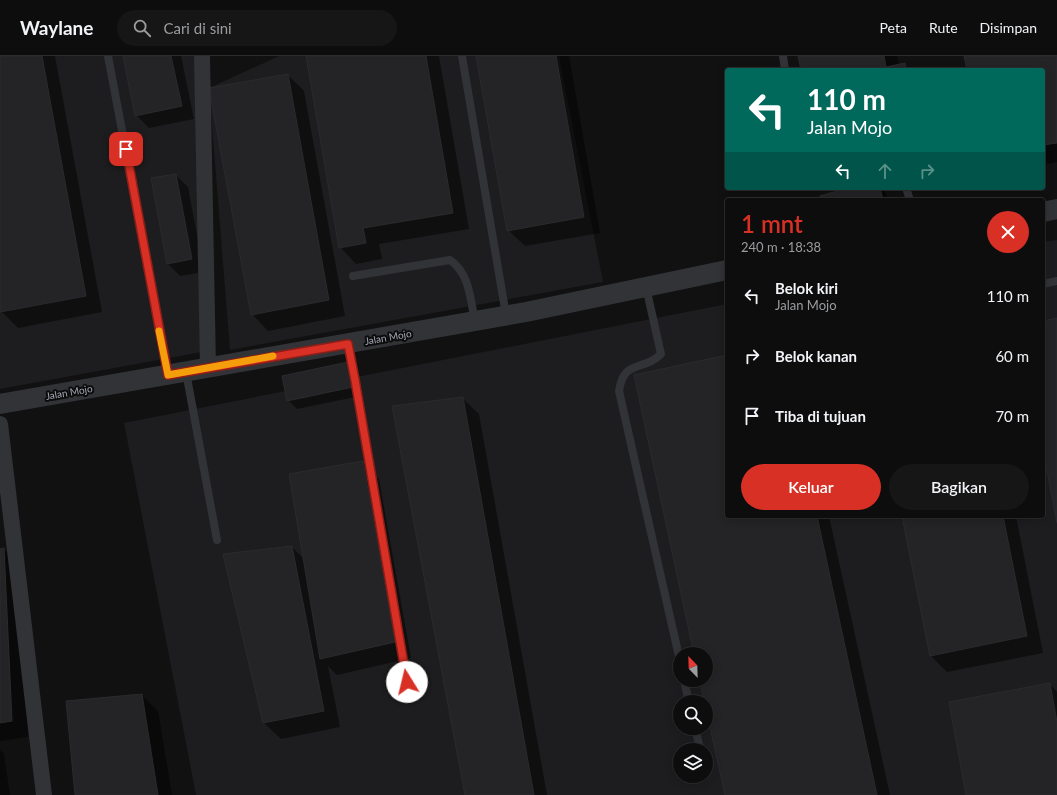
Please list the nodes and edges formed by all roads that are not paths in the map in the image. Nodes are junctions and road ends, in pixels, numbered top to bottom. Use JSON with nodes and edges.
{"nodes":[{"id":1,"x":108,"y":56,"type":"edge"},
{"id":2,"x":202,"y":56,"type":"edge"},
{"id":3,"x":462,"y":56,"type":"edge"},
{"id":4,"x":783,"y":56,"type":"edge"},
{"id":5,"x":785,"y":68,"type":"edge"},
{"id":6,"x":1057,"y":209,"type":"edge"},
{"id":7,"x":1045,"y":212,"type":"edge"},
{"id":8,"x":725,"y":270,"type":"edge"},
{"id":9,"x":353,"y":276,"type":"dead end"},
{"id":10,"x":1057,"y":281,"type":"edge"},
{"id":11,"x":1045,"y":284,"type":"edge"},
{"id":12,"x":646,"y":287,"type":"junction"},
{"id":13,"x":506,"y":316,"type":"junction"},
{"id":14,"x":475,"y":321,"type":"junction"},
{"id":15,"x":348,"y":344,"type":"junction"},
{"id":16,"x":208,"y":367,"type":"junction"},
{"id":17,"x":177,"y":373,"type":"junction"},
{"id":18,"x":0,"y":404,"type":"edge"},
{"id":19,"x":0,"y":424,"type":"edge"},
{"id":20,"x":217,"y":540,"type":"dead end"},
{"id":21,"x":677,"y":647,"type":"edge"},
{"id":22,"x":409,"y":697,"type":"dead end"},
{"id":23,"x":44,"y":795,"type":"edge"}],
"edges":[{"from":1,"to":17,"type":"lane"},
{"from":2,"to":16,"type":"street"},
{"from":3,"to":13,"type":"lane"},
{"from":4,"to":5,"type":"lane"},
{"from":6,"to":7,"type":"street"},
{"from":8,"to":12,"type":"street","name":"Jalan Mojo"},
{"from":9,"to":14,"type":"lane"},
{"from":10,"to":11,"type":"lane"},
{"from":12,"to":13,"type":"street","name":"Jalan Mojo"},
{"from":12,"to":21,"type":"lane"},
{"from":13,"to":14,"type":"street","name":"Jalan Mojo"},
{"from":14,"to":15,"type":"street","name":"Jalan Mojo"},
{"from":15,"to":16,"type":"street","name":"Jalan Mojo"},
{"from":15,"to":22,"type":"lane"},
{"from":16,"to":17,"type":"street","name":"Jalan Mojo"},
{"from":17,"to":18,"type":"street","name":"Jalan Mojo"},
{"from":17,"to":20,"type":"lane"},
{"from":19,"to":23,"type":"street"}]}
